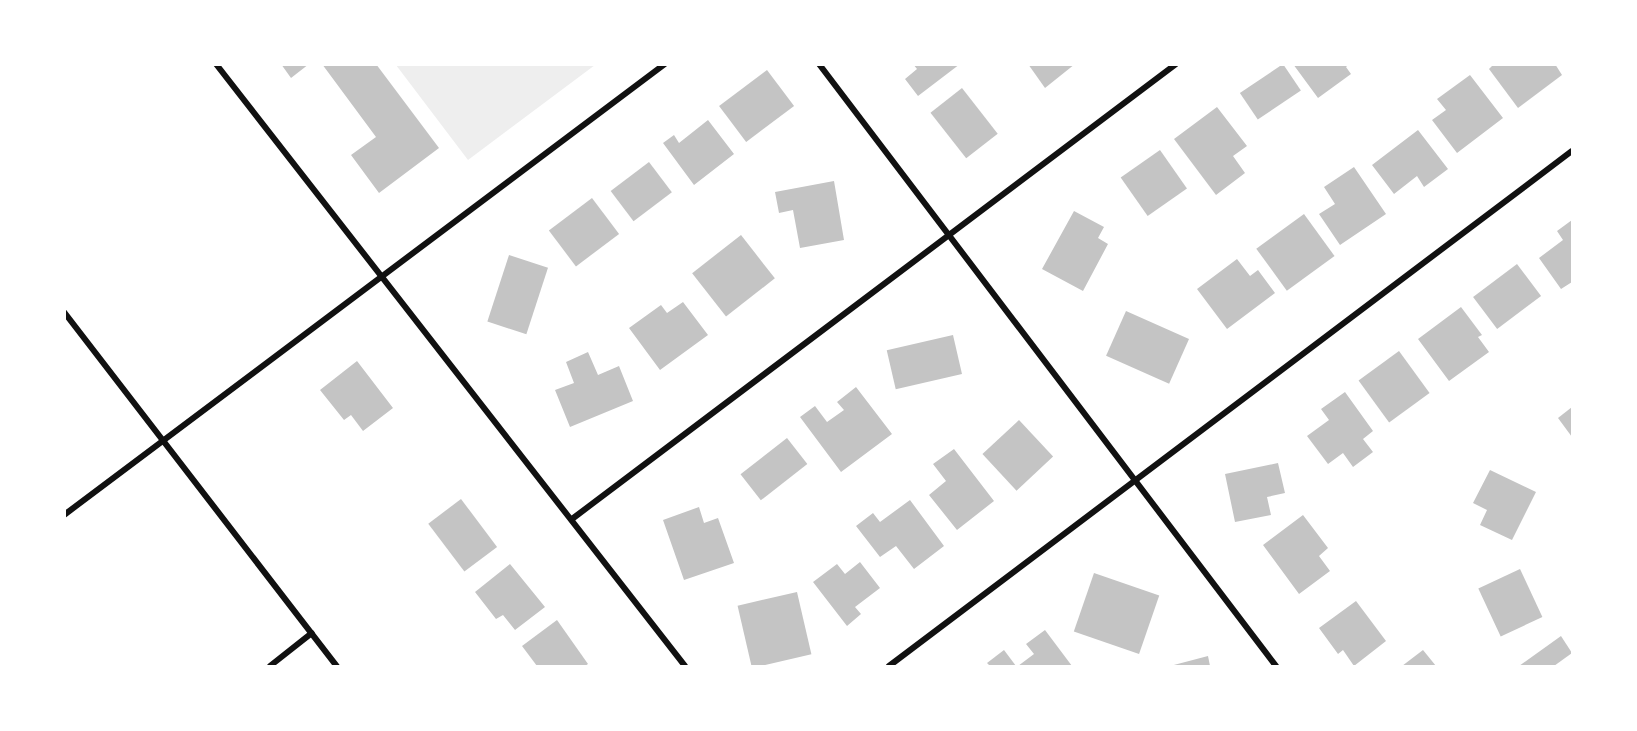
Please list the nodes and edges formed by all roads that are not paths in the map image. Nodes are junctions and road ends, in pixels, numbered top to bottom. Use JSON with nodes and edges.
{"nodes":[{"id":1,"x":216,"y":64,"type":"edge"},
{"id":2,"x":665,"y":64,"type":"edge"},
{"id":3,"x":819,"y":64,"type":"edge"},
{"id":4,"x":1176,"y":64,"type":"edge"},
{"id":5,"x":1572,"y":151,"type":"edge"},
{"id":6,"x":948,"y":237,"type":"junction"},
{"id":7,"x":384,"y":278,"type":"junction"},
{"id":8,"x":64,"y":312,"type":"edge"},
{"id":9,"x":164,"y":441,"type":"junction"},
{"id":10,"x":1135,"y":481,"type":"junction"},
{"id":11,"x":64,"y":515,"type":"edge"},
{"id":12,"x":572,"y":519,"type":"junction"},
{"id":13,"x":312,"y":633,"type":"junction"},
{"id":14,"x":270,"y":666,"type":"edge"},
{"id":15,"x":337,"y":666,"type":"edge"},
{"id":16,"x":685,"y":666,"type":"edge"},
{"id":17,"x":889,"y":666,"type":"edge"},
{"id":18,"x":1276,"y":666,"type":"edge"}],
"edges":[{"from":1,"to":7,"type":"street"},
{"from":2,"to":7,"type":"street"},
{"from":3,"to":6,"type":"street"},
{"from":4,"to":6,"type":"street"},
{"from":5,"to":10,"type":"street"},
{"from":6,"to":10,"type":"street"},
{"from":6,"to":12,"type":"street"},
{"from":7,"to":9,"type":"street"},
{"from":7,"to":12,"type":"street"},
{"from":8,"to":9,"type":"street"},
{"from":9,"to":11,"type":"street"},
{"from":9,"to":13,"type":"street"},
{"from":10,"to":17,"type":"street"},
{"from":10,"to":18,"type":"street"},
{"from":12,"to":16,"type":"street"},
{"from":13,"to":14,"type":"street"},
{"from":13,"to":15,"type":"street"}]}
